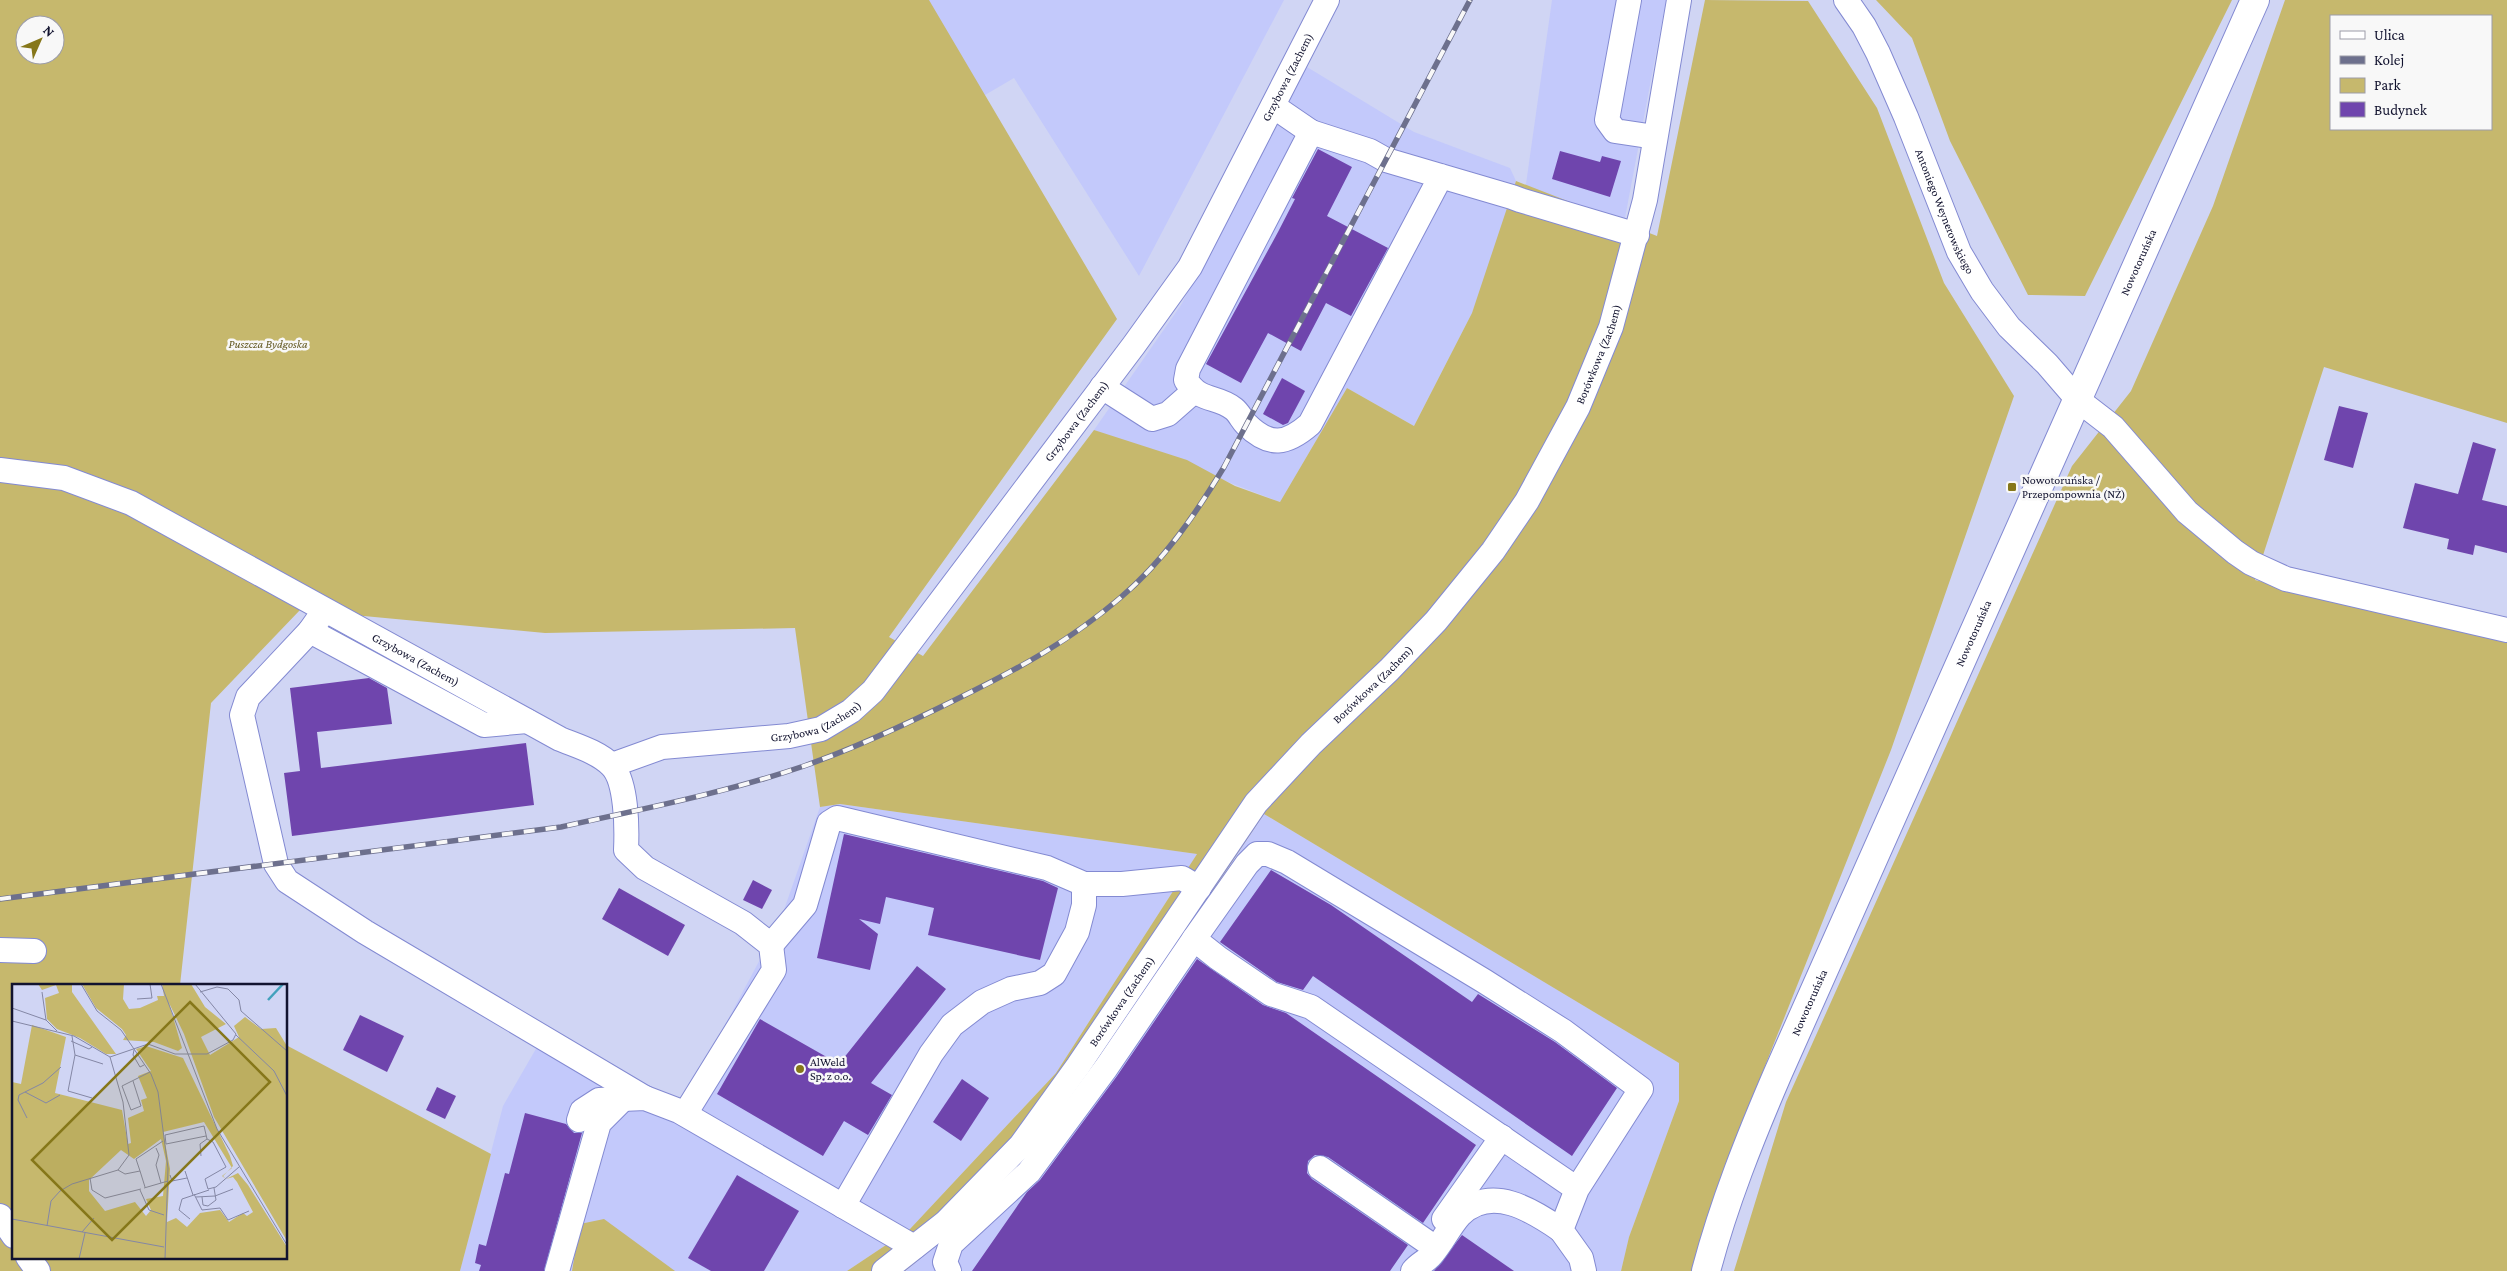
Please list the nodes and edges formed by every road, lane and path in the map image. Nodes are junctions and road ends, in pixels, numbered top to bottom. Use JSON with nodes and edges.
{"nodes":[{"id":1,"x":1327,"y":0,"type":"edge"},
{"id":2,"x":1629,"y":0,"type":"edge"},
{"id":3,"x":1679,"y":0,"type":"edge"},
{"id":4,"x":1846,"y":0,"type":"edge"},
{"id":5,"x":2255,"y":0,"type":"edge"},
{"id":6,"x":1273,"y":106,"type":"junction"},
{"id":7,"x":1311,"y":132,"type":"junction"},
{"id":8,"x":1655,"y":137,"type":"junction"},
{"id":9,"x":1441,"y":176,"type":"junction"},
{"id":10,"x":1637,"y":235,"type":"junction"},
{"id":11,"x":1102,"y":387,"type":"junction"},
{"id":12,"x":1193,"y":392,"type":"junction"},
{"id":13,"x":2078,"y":400,"type":"junction"},
{"id":14,"x":0,"y":470,"type":"edge"},
{"id":15,"x":324,"y":611,"type":"junction"},
{"id":16,"x":310,"y":630,"type":"junction"},
{"id":17,"x":2507,"y":630,"type":"edge"},
{"id":18,"x":527,"y":721,"type":"junction"},
{"id":19,"x":612,"y":765,"type":"junction"},
{"id":20,"x":1084,"y":884,"type":"junction"},
{"id":21,"x":1199,"y":888,"type":"junction"},
{"id":22,"x":1194,"y":939,"type":"junction"},
{"id":23,"x":772,"y":945,"type":"junction"},
{"id":24,"x":0,"y":950,"type":"edge"},
{"id":25,"x":34,"y":951,"type":"dead end"},
{"id":26,"x":634,"y":1099,"type":"junction"},
{"id":27,"x":684,"y":1114,"type":"junction"},
{"id":28,"x":579,"y":1120,"type":"dead end"},
{"id":29,"x":1502,"y":1137,"type":"junction"},
{"id":30,"x":1320,"y":1168,"type":"dead end"},
{"id":31,"x":1577,"y":1188,"type":"junction"},
{"id":32,"x":843,"y":1206,"type":"junction"},
{"id":33,"x":0,"y":1216,"type":"edge"},
{"id":34,"x":1561,"y":1230,"type":"junction"},
{"id":35,"x":12,"y":1233,"type":"edge"},
{"id":36,"x":1427,"y":1242,"type":"junction"},
{"id":37,"x":914,"y":1247,"type":"junction"},
{"id":38,"x":29,"y":1258,"type":"edge"},
{"id":39,"x":1415,"y":1268,"type":"edge"},
{"id":40,"x":38,"y":1271,"type":"edge"},
{"id":41,"x":557,"y":1271,"type":"edge"},
{"id":42,"x":884,"y":1271,"type":"edge"},
{"id":43,"x":949,"y":1271,"type":"edge"},
{"id":44,"x":1584,"y":1271,"type":"edge"},
{"id":45,"x":1706,"y":1271,"type":"edge"}],
"edges":[{"from":1,"to":6,"type":"street","name":"Grzybowa (Zachem)"},
{"from":2,"to":8,"type":"street"},
{"from":3,"to":8,"type":"street","name":"Borówkowa (Zachem)"},
{"from":4,"to":13,"type":"street","name":"Antoniego Weynerowskiego"},
{"from":5,"to":13,"type":"main road","name":"Nowotoruńska"},
{"from":6,"to":7,"type":"street"},
{"from":6,"to":11,"type":"street","name":"Grzybowa (Zachem)"},
{"from":7,"to":9,"type":"street"},
{"from":7,"to":12,"type":"street"},
{"from":8,"to":10,"type":"street","name":"Borówkowa (Zachem)"},
{"from":9,"to":10,"type":"street"},
{"from":9,"to":12,"type":"street"},
{"from":10,"to":21,"type":"street","name":"Borówkowa (Zachem)"},
{"from":11,"to":12,"type":"street"},
{"from":11,"to":19,"type":"street","name":"Grzybowa (Zachem)"},
{"from":13,"to":17,"type":"street","name":"Antoniego Weynerowskiego"},
{"from":13,"to":45,"type":"main road","name":"Nowotoruńska"},
{"from":14,"to":15,"type":"street","name":"Grzybowa (Zachem)"},
{"from":15,"to":16,"type":"street"},
{"from":15,"to":18,"type":"street","name":"Grzybowa (Zachem)"},
{"from":16,"to":18,"type":"street"},
{"from":16,"to":26,"type":"street"},
{"from":18,"to":19,"type":"street","name":"Grzybowa (Zachem)"},
{"from":19,"to":23,"type":"street"},
{"from":20,"to":21,"type":"street"},
{"from":20,"to":23,"type":"street"},
{"from":20,"to":32,"type":"street"},
{"from":21,"to":37,"type":"street","name":"Borówkowa (Zachem)"},
{"from":22,"to":29,"type":"street"},
{"from":22,"to":31,"type":"street"},
{"from":22,"to":43,"type":"street"},
{"from":23,"to":27,"type":"street"},
{"from":24,"to":25,"type":"street"},
{"from":26,"to":27,"type":"street"},
{"from":26,"to":28,"type":"street"},
{"from":26,"to":41,"type":"street"},
{"from":27,"to":32,"type":"street"},
{"from":29,"to":31,"type":"street"},
{"from":29,"to":36,"type":"street"},
{"from":30,"to":36,"type":"street"},
{"from":31,"to":34,"type":"street"},
{"from":32,"to":37,"type":"street"},
{"from":33,"to":35,"type":"street"},
{"from":34,"to":39,"type":"street"},
{"from":34,"to":44,"type":"street"},
{"from":36,"to":39,"type":"street"},
{"from":37,"to":42,"type":"street","name":"Borówkowa (Zachem)"},
{"from":38,"to":40,"type":"street"}]}
